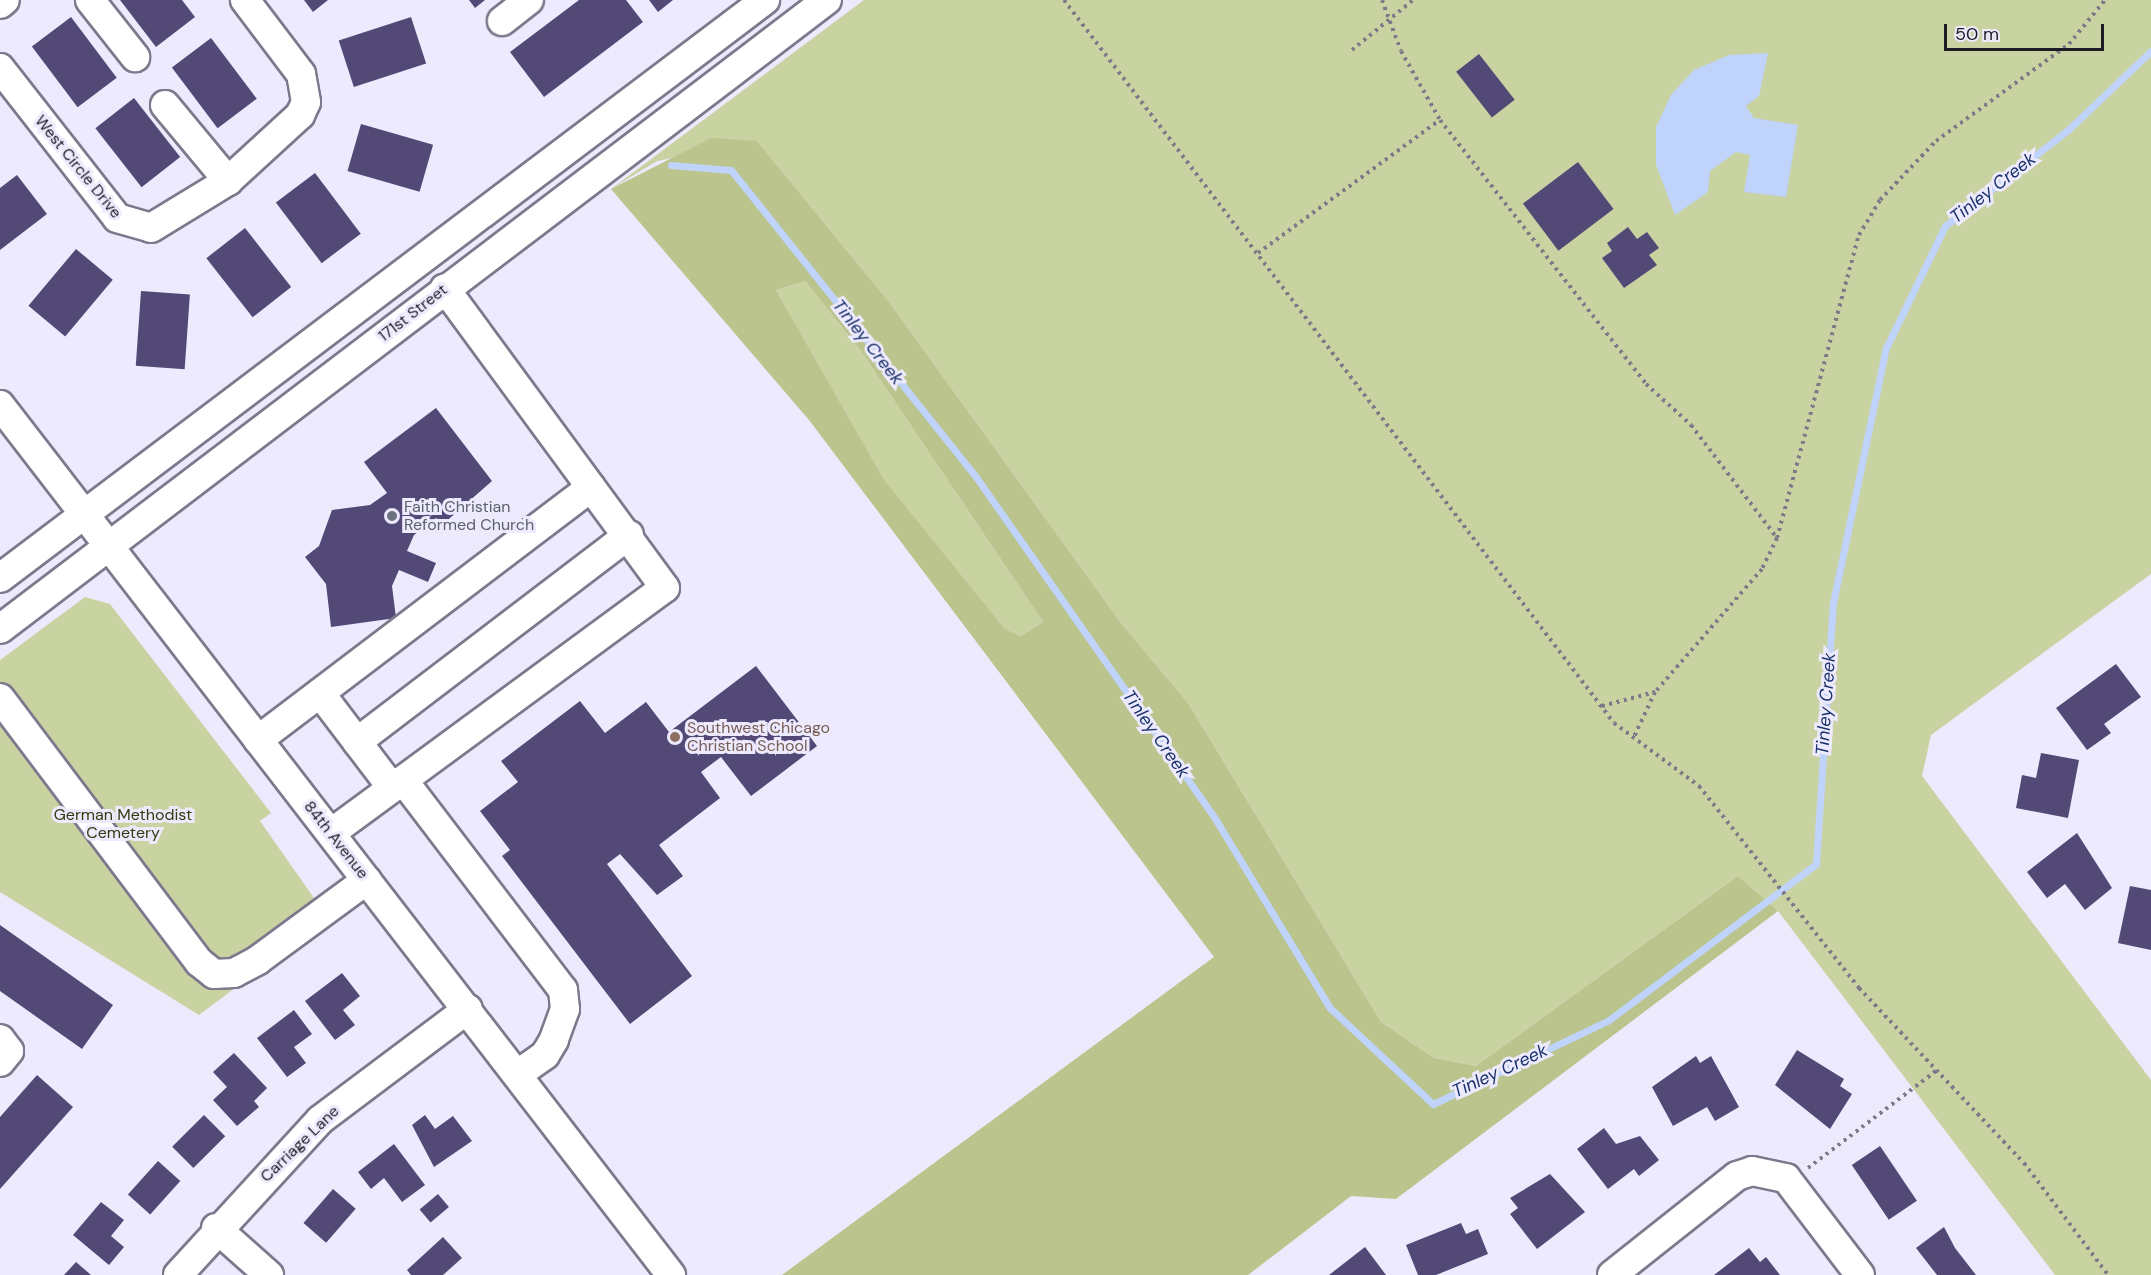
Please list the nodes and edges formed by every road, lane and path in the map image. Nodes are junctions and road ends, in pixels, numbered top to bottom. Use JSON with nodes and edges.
{"nodes":[{"id":1,"x":5,"y":0,"type":"edge"},
{"id":2,"x":90,"y":0,"type":"edge"},
{"id":3,"x":245,"y":0,"type":"edge"},
{"id":4,"x":529,"y":0,"type":"edge"},
{"id":5,"x":765,"y":0,"type":"edge"},
{"id":6,"x":827,"y":0,"type":"edge"},
{"id":7,"x":1064,"y":0,"type":"edge"},
{"id":8,"x":1382,"y":0,"type":"edge"},
{"id":9,"x":1413,"y":0,"type":"edge"},
{"id":10,"x":2105,"y":0,"type":"edge"},
{"id":11,"x":0,"y":4,"type":"edge"},
{"id":12,"x":1389,"y":18,"type":"junction"},
{"id":13,"x":502,"y":21,"type":"dead end"},
{"id":14,"x":1352,"y":50,"type":"dead end"},
{"id":15,"x":135,"y":57,"type":"dead end"},
{"id":16,"x":0,"y":68,"type":"edge"},
{"id":17,"x":165,"y":105,"type":"dead end"},
{"id":18,"x":1440,"y":120,"type":"junction"},
{"id":19,"x":230,"y":178,"type":"junction"},
{"id":20,"x":1258,"y":253,"type":"junction"},
{"id":21,"x":445,"y":288,"type":"junction"},
{"id":22,"x":0,"y":405,"type":"edge"},
{"id":23,"x":591,"y":487,"type":"junction"},
{"id":24,"x":83,"y":516,"type":"junction"},
{"id":25,"x":629,"y":536,"type":"junction"},
{"id":26,"x":1777,"y":538,"type":"junction"},
{"id":27,"x":108,"y":548,"type":"junction"},
{"id":28,"x":0,"y":578,"type":"edge"},
{"id":29,"x":0,"y":629,"type":"edge"},
{"id":30,"x":1655,"y":692,"type":"junction"},
{"id":31,"x":320,"y":693,"type":"junction"},
{"id":32,"x":0,"y":698,"type":"edge"},
{"id":33,"x":1602,"y":706,"type":"junction"},
{"id":34,"x":1633,"y":739,"type":"junction"},
{"id":35,"x":258,"y":740,"type":"junction"},
{"id":36,"x":357,"y":742,"type":"junction"},
{"id":37,"x":398,"y":784,"type":"junction"},
{"id":38,"x":331,"y":833,"type":"junction"},
{"id":39,"x":367,"y":880,"type":"junction"},
{"id":40,"x":468,"y":1009,"type":"junction"},
{"id":41,"x":0,"y":1039,"type":"edge"},
{"id":42,"x":0,"y":1062,"type":"edge"},
{"id":43,"x":1937,"y":1070,"type":"junction"},
{"id":44,"x":518,"y":1074,"type":"junction"},
{"id":45,"x":1780,"y":1178,"type":"junction"},
{"id":46,"x":216,"y":1228,"type":"junction"},
{"id":47,"x":178,"y":1275,"type":"edge"},
{"id":48,"x":268,"y":1275,"type":"edge"},
{"id":49,"x":671,"y":1275,"type":"edge"},
{"id":50,"x":1612,"y":1275,"type":"edge"},
{"id":51,"x":1860,"y":1275,"type":"edge"},
{"id":52,"x":2108,"y":1275,"type":"edge"}],
"edges":[{"from":1,"to":11,"type":"street"},
{"from":2,"to":15,"type":"street"},
{"from":3,"to":19,"type":"street","name":"West Circle Drive"},
{"from":4,"to":13,"type":"street"},
{"from":5,"to":24,"type":"street"},
{"from":6,"to":21,"type":"street","name":"171st Street"},
{"from":7,"to":20,"type":"path"},
{"from":8,"to":12,"type":"path"},
{"from":9,"to":12,"type":"path"},
{"from":10,"to":26,"type":"path"},
{"from":12,"to":14,"type":"path"},
{"from":12,"to":18,"type":"path"},
{"from":16,"to":19,"type":"street","name":"West Circle Drive"},
{"from":17,"to":19,"type":"street"},
{"from":18,"to":20,"type":"path"},
{"from":18,"to":26,"type":"path"},
{"from":20,"to":33,"type":"path"},
{"from":21,"to":23,"type":"street"},
{"from":21,"to":27,"type":"street","name":"171st Street"},
{"from":22,"to":24,"type":"street","name":"84th Avenue"},
{"from":23,"to":25,"type":"street"},
{"from":23,"to":31,"type":"street"},
{"from":24,"to":27,"type":"street","name":"84th Avenue"},
{"from":24,"to":28,"type":"street"},
{"from":25,"to":36,"type":"street"},
{"from":25,"to":37,"type":"street"},
{"from":26,"to":30,"type":"path"},
{"from":27,"to":29,"type":"street","name":"171st Street"},
{"from":27,"to":35,"type":"street","name":"84th Avenue"},
{"from":30,"to":33,"type":"path"},
{"from":30,"to":34,"type":"path"},
{"from":31,"to":35,"type":"street"},
{"from":31,"to":36,"type":"street"},
{"from":32,"to":39,"type":"street"},
{"from":33,"to":34,"type":"path"},
{"from":34,"to":43,"type":"path"},
{"from":35,"to":38,"type":"street","name":"84th Avenue"},
{"from":36,"to":37,"type":"street"},
{"from":37,"to":38,"type":"street"},
{"from":37,"to":44,"type":"street"},
{"from":38,"to":39,"type":"street","name":"84th Avenue"},
{"from":39,"to":40,"type":"street","name":"84th Avenue"},
{"from":40,"to":44,"type":"street","name":"84th Avenue"},
{"from":40,"to":46,"type":"street","name":"Carriage Lane"},
{"from":41,"to":42,"type":"street"},
{"from":43,"to":45,"type":"path"},
{"from":43,"to":52,"type":"path"},
{"from":44,"to":49,"type":"street","name":"84th Avenue"},
{"from":45,"to":50,"type":"street"},
{"from":45,"to":51,"type":"street"},
{"from":46,"to":47,"type":"street","name":"Carriage Lane"},
{"from":46,"to":48,"type":"street"}]}
